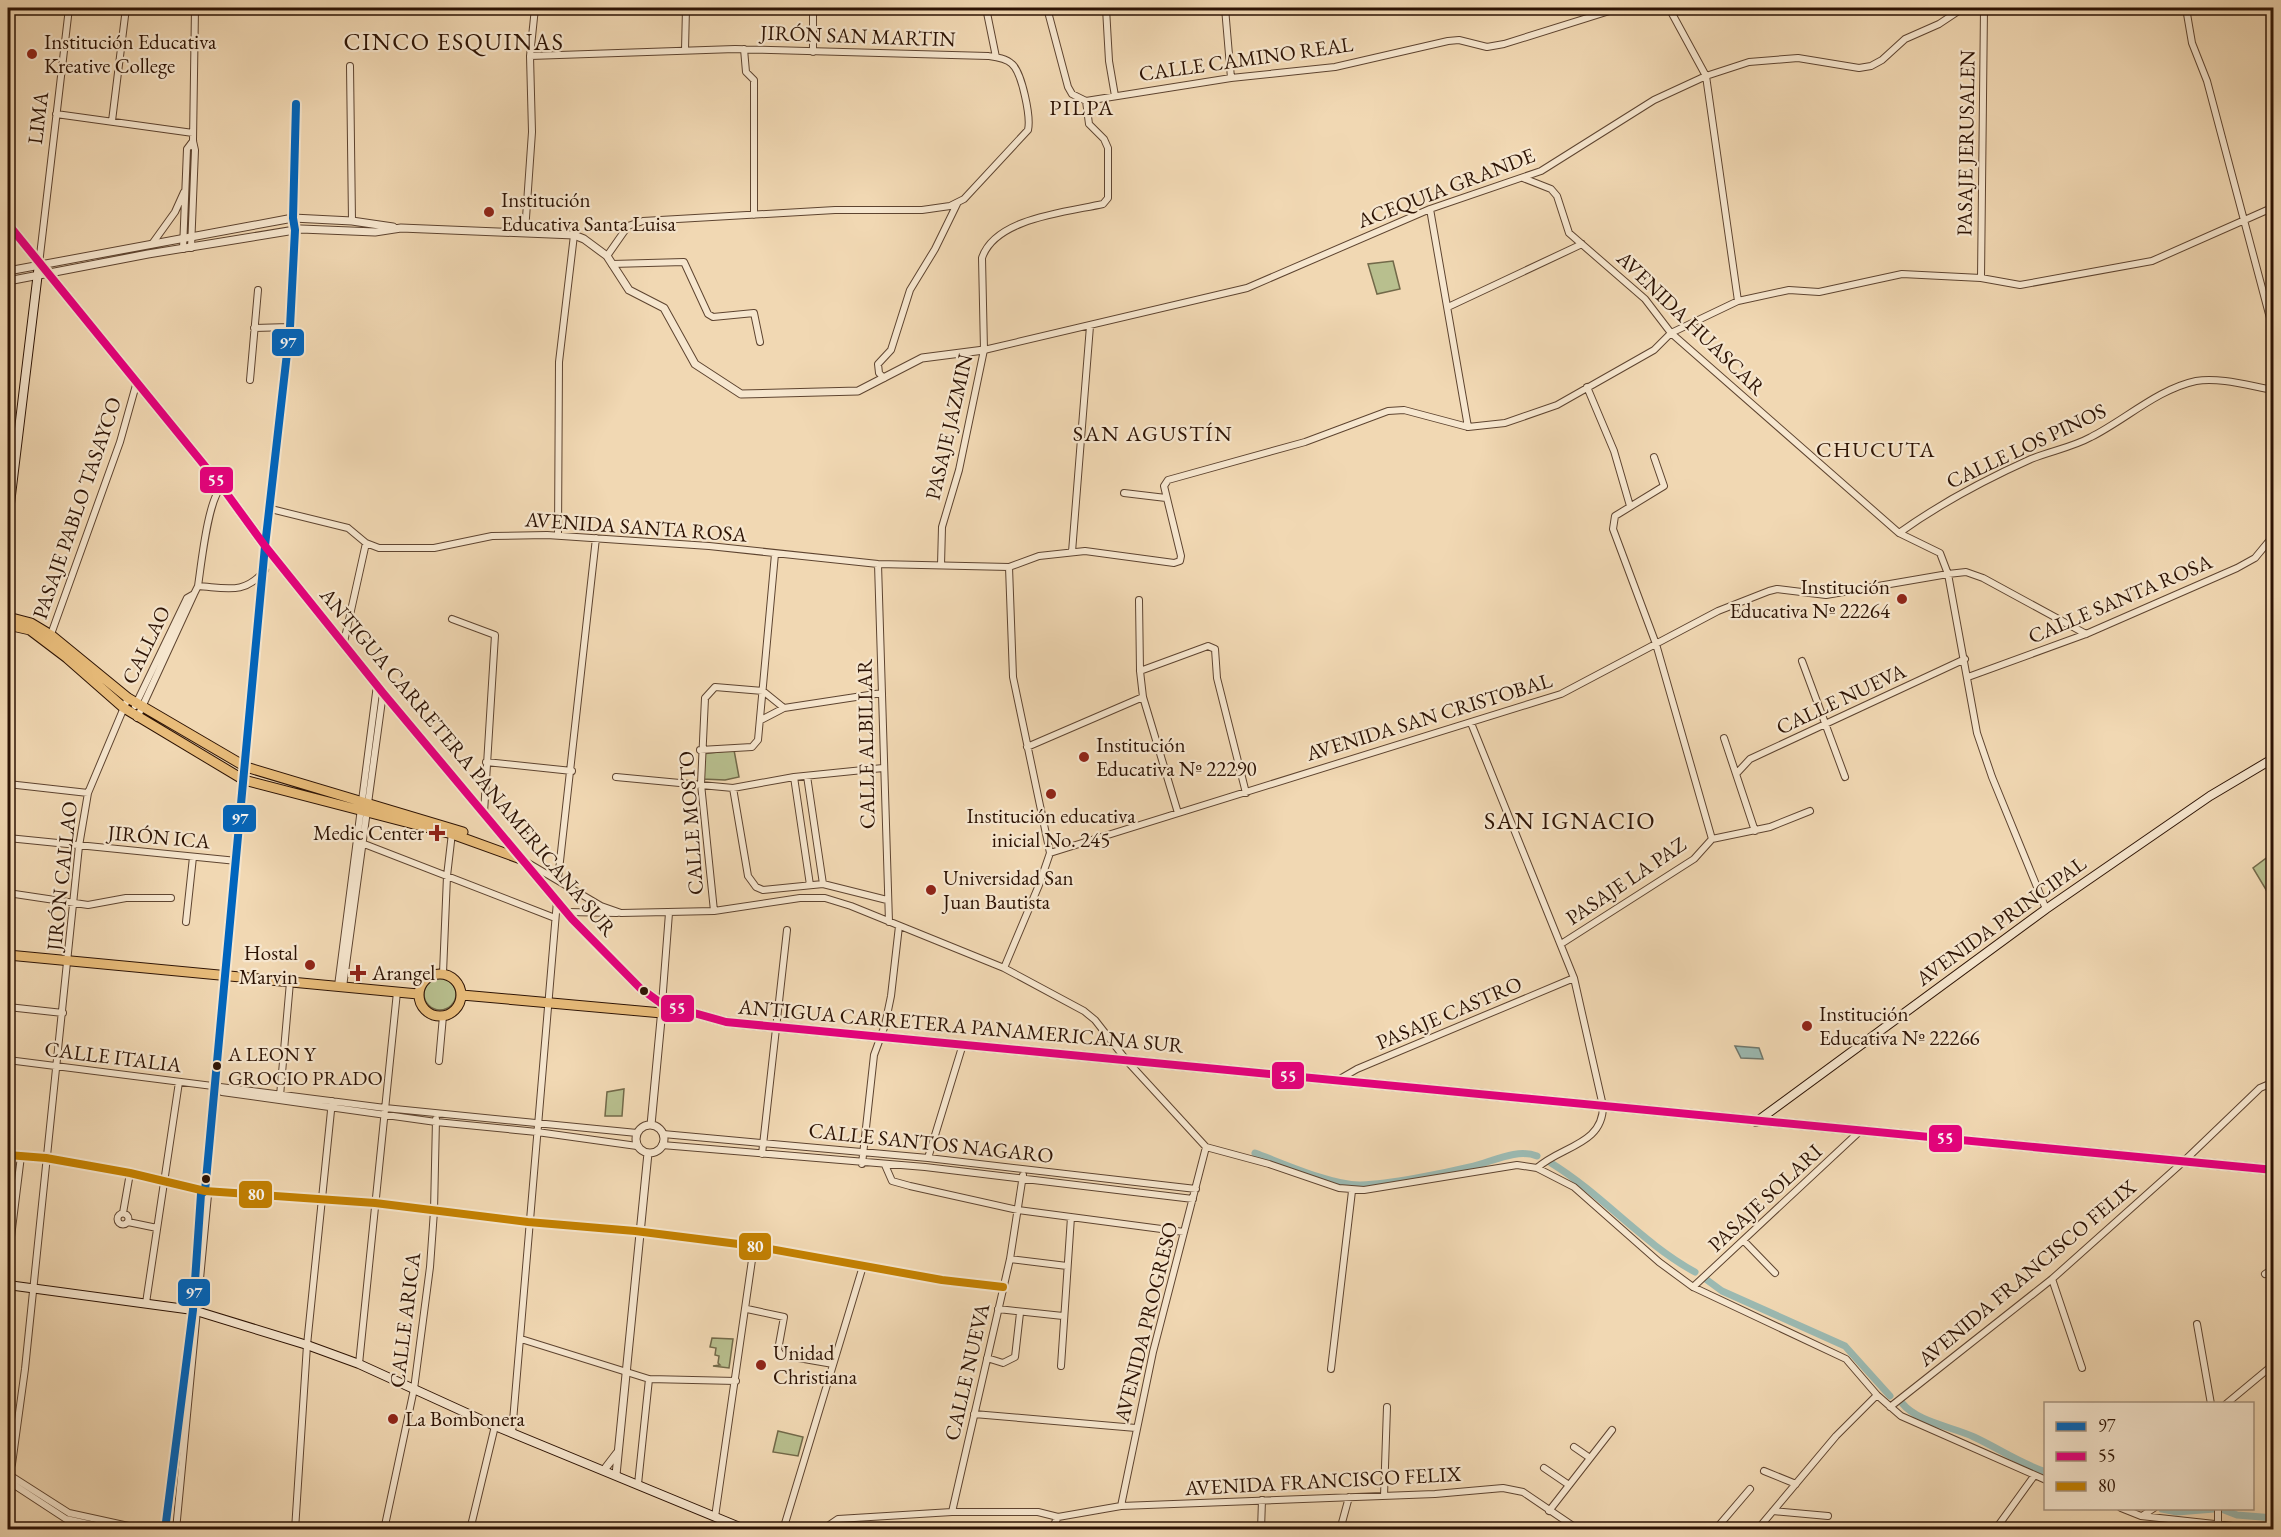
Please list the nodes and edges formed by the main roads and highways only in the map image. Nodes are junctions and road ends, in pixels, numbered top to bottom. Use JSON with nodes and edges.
{"nodes":[{"id":1,"x":8,"y":224,"type":"edge"},
{"id":2,"x":42,"y":274,"type":"junction"},
{"id":3,"x":8,"y":520,"type":"edge"},
{"id":4,"x":8,"y":617,"type":"edge"},
{"id":5,"x":8,"y":625,"type":"edge"},
{"id":6,"x":49,"y":639,"type":"junction"},
{"id":7,"x":2274,"y":758,"type":"edge"},
{"id":8,"x":363,"y":806,"type":"junction"},
{"id":9,"x":452,"y":830,"type":"junction"},
{"id":10,"x":516,"y":852,"type":"junction"},
{"id":11,"x":523,"y":860,"type":"junction"},
{"id":12,"x":8,"y":955,"type":"edge"},
{"id":13,"x":418,"y":994,"type":"junction"},
{"id":14,"x":462,"y":995,"type":"junction"},
{"id":15,"x":662,"y":1008,"type":"junction"},
{"id":16,"x":1756,"y":1122,"type":"junction"},
{"id":17,"x":2274,"y":1170,"type":"edge"},
{"id":18,"x":8,"y":1285,"type":"edge"},
{"id":19,"x":747,"y":1530,"type":"edge"}],
"edges":[{"from":1,"to":2,"type":"main road","name":"ANTIGUA CARRETERA PANAMERICANA SUR"},
{"from":2,"to":3,"type":"main road"},
{"from":2,"to":10,"type":"main road","name":"ANTIGUA CARRETERA PANAMERICANA SUR"},
{"from":4,"to":6,"type":"main road"},
{"from":5,"to":6,"type":"main road"},
{"from":6,"to":8,"type":"main road"},
{"from":6,"to":8,"type":"main road"},
{"from":7,"to":16,"type":"main road","name":"AVENIDA PRINCIPAL"},
{"from":8,"to":9,"type":"main road"},
{"from":9,"to":10,"type":"main road"},
{"from":9,"to":11,"type":"main road"},
{"from":10,"to":11,"type":"main road","name":"ANTIGUA CARRETERA PANAMERICANA SUR"},
{"from":11,"to":15,"type":"main road","name":"ANTIGUA CARRETERA PANAMERICANA SUR"},
{"from":12,"to":13,"type":"main road"},
{"from":13,"to":14,"type":"main road"},
{"from":13,"to":14,"type":"main road"},
{"from":14,"to":15,"type":"main road"},
{"from":15,"to":16,"type":"main road","name":"ANTIGUA CARRETERA PANAMERICANA SUR"},
{"from":16,"to":17,"type":"main road","name":"ANTIGUA CARRETERA PANAMERICANA SUR"},
{"from":18,"to":19,"type":"main road"}]}
